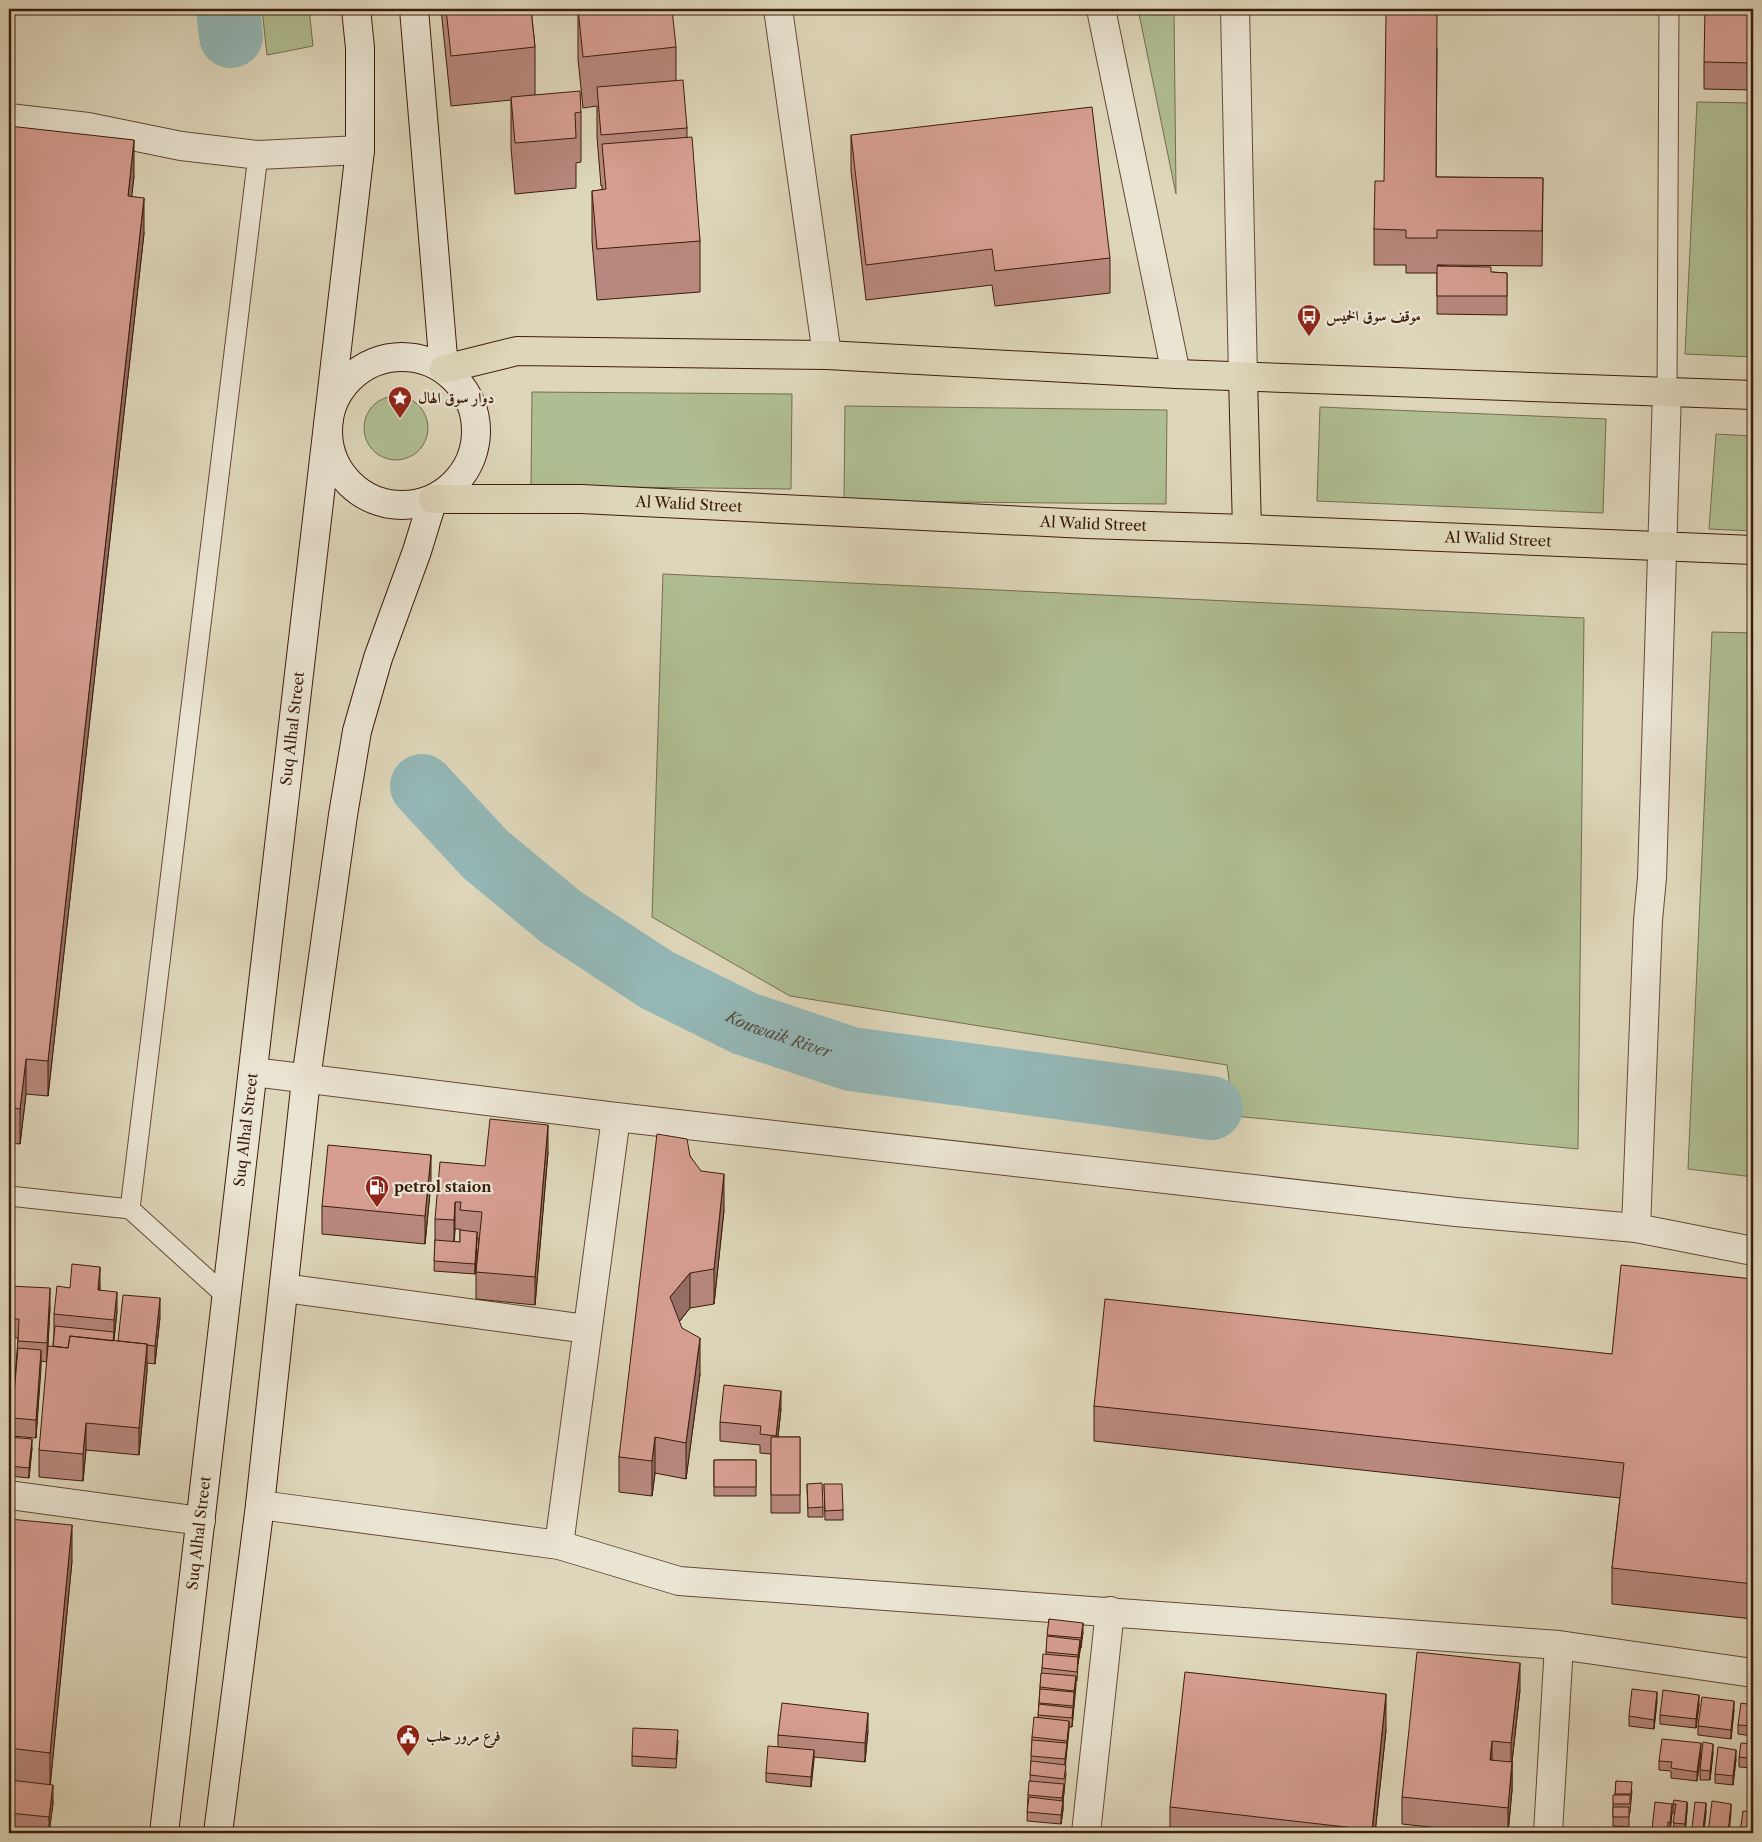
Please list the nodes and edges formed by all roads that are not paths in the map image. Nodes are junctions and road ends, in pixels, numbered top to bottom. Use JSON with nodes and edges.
{"nodes":[{"id":1,"x":356,"y":9,"type":"edge"},
{"id":2,"x":414,"y":9,"type":"edge"},
{"id":3,"x":778,"y":9,"type":"edge"},
{"id":4,"x":1101,"y":9,"type":"edge"},
{"id":5,"x":1235,"y":9,"type":"edge"},
{"id":6,"x":1669,"y":9,"type":"edge"},
{"id":7,"x":9,"y":118,"type":"edge"},
{"id":8,"x":360,"y":150,"type":"junction"},
{"id":9,"x":258,"y":155,"type":"junction"},
{"id":10,"x":827,"y":355,"type":"junction"},
{"id":11,"x":444,"y":369,"type":"junction"},
{"id":12,"x":1176,"y":374,"type":"junction"},
{"id":13,"x":1243,"y":377,"type":"junction"},
{"id":14,"x":1667,"y":392,"type":"junction"},
{"id":15,"x":1753,"y":395,"type":"edge"},
{"id":16,"x":328,"y":428,"type":"junction"},
{"id":17,"x":433,"y":499,"type":"junction"},
{"id":18,"x":1247,"y":529,"type":"junction"},
{"id":19,"x":1662,"y":546,"type":"junction"},
{"id":20,"x":1753,"y":550,"type":"edge"},
{"id":21,"x":253,"y":1072,"type":"junction"},
{"id":22,"x":306,"y":1079,"type":"junction"},
{"id":23,"x":616,"y":1117,"type":"junction"},
{"id":24,"x":9,"y":1196,"type":"edge"},
{"id":25,"x":130,"y":1209,"type":"junction"},
{"id":26,"x":1636,"y":1228,"type":"junction"},
{"id":27,"x":1753,"y":1251,"type":"edge"},
{"id":28,"x":284,"y":1288,"type":"junction"},
{"id":29,"x":226,"y":1296,"type":"junction"},
{"id":30,"x":587,"y":1329,"type":"junction"},
{"id":31,"x":9,"y":1496,"type":"edge"},
{"id":32,"x":260,"y":1505,"type":"junction"},
{"id":33,"x":201,"y":1521,"type":"junction"},
{"id":34,"x":559,"y":1545,"type":"junction"},
{"id":35,"x":1110,"y":1612,"type":"junction"},
{"id":36,"x":1559,"y":1645,"type":"junction"},
{"id":37,"x":1753,"y":1673,"type":"edge"},
{"id":38,"x":164,"y":1833,"type":"edge"},
{"id":39,"x":218,"y":1833,"type":"edge"},
{"id":40,"x":1086,"y":1833,"type":"edge"},
{"id":41,"x":1548,"y":1833,"type":"edge"}],
"edges":[{"from":1,"to":8,"type":"street"},
{"from":2,"to":11,"type":"street"},
{"from":3,"to":10,"type":"street"},
{"from":4,"to":12,"type":"street"},
{"from":5,"to":13,"type":"street"},
{"from":6,"to":14,"type":"lane"},
{"from":7,"to":9,"type":"street"},
{"from":8,"to":9,"type":"street"},
{"from":8,"to":16,"type":"street"},
{"from":9,"to":25,"type":"lane"},
{"from":10,"to":11,"type":"main road"},
{"from":10,"to":12,"type":"main road"},
{"from":11,"to":16,"type":"street"},
{"from":11,"to":17,"type":"street"},
{"from":12,"to":13,"type":"main road"},
{"from":13,"to":14,"type":"main road"},
{"from":13,"to":18,"type":"main road"},
{"from":14,"to":15,"type":"main road"},
{"from":14,"to":19,"type":"street"},
{"from":16,"to":17,"type":"street"},
{"from":16,"to":21,"type":"street","name":"Suq Alhal Street"},
{"from":17,"to":18,"type":"main road","name":"Al Walid Street"},
{"from":17,"to":22,"type":"street"},
{"from":18,"to":19,"type":"main road","name":"Al Walid Street"},
{"from":19,"to":20,"type":"main road","name":"Al Walid Street"},
{"from":19,"to":26,"type":"street"},
{"from":21,"to":22,"type":"street"},
{"from":21,"to":29,"type":"street","name":"Suq Alhal Street"},
{"from":22,"to":23,"type":"street"},
{"from":22,"to":28,"type":"street"},
{"from":23,"to":26,"type":"street"},
{"from":23,"to":30,"type":"street"},
{"from":24,"to":25,"type":"lane"},
{"from":25,"to":29,"type":"lane"},
{"from":26,"to":27,"type":"street"},
{"from":28,"to":30,"type":"street"},
{"from":28,"to":32,"type":"street"},
{"from":29,"to":33,"type":"street","name":"Suq Alhal Street"},
{"from":30,"to":34,"type":"street"},
{"from":31,"to":33,"type":"street"},
{"from":32,"to":34,"type":"street"},
{"from":32,"to":39,"type":"street"},
{"from":33,"to":38,"type":"street","name":"Suq Alhal Street"},
{"from":34,"to":35,"type":"street"},
{"from":35,"to":36,"type":"street"},
{"from":35,"to":40,"type":"street"},
{"from":36,"to":37,"type":"street"},
{"from":36,"to":41,"type":"street"}]}
